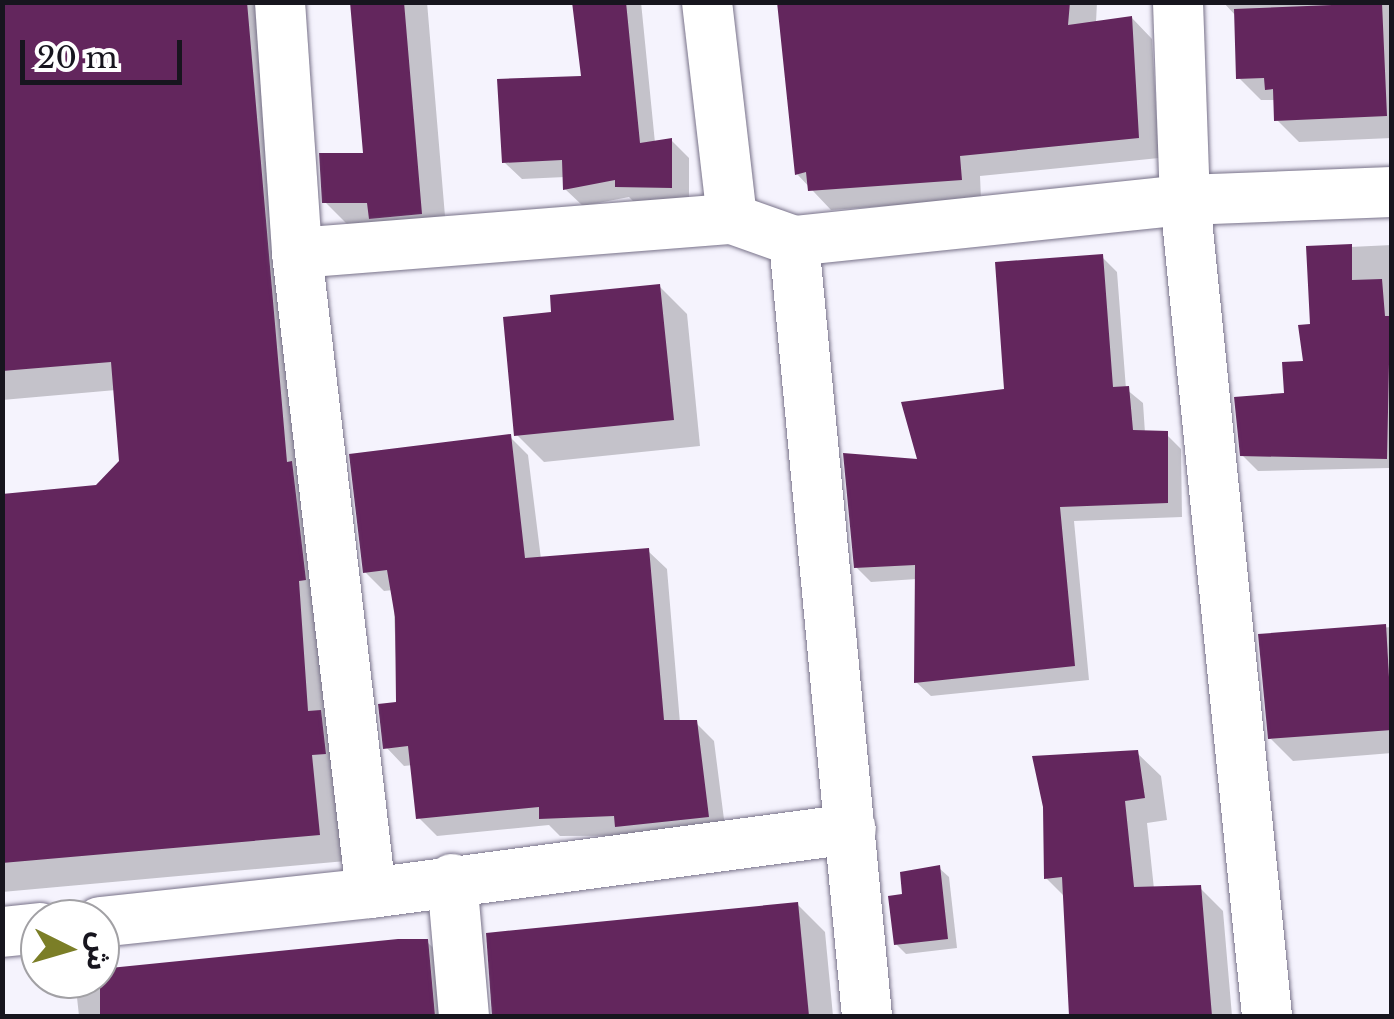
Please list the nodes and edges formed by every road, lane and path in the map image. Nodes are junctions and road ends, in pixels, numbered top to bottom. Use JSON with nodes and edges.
{"nodes":[{"id":1,"x":280,"y":2,"type":"edge"},
{"id":2,"x":707,"y":2,"type":"edge"},
{"id":3,"x":1178,"y":2,"type":"edge"},
{"id":4,"x":1392,"y":192,"type":"edge"},
{"id":5,"x":1185,"y":200,"type":"junction"},
{"id":6,"x":732,"y":219,"type":"junction"},
{"id":7,"x":794,"y":241,"type":"junction"},
{"id":8,"x":298,"y":253,"type":"junction"},
{"id":9,"x":850,"y":830,"type":"junction"},
{"id":10,"x":452,"y":880,"type":"junction"},
{"id":11,"x":371,"y":894,"type":"junction"},
{"id":12,"x":120,"y":920,"type":"edge"},
{"id":13,"x":464,"y":1016,"type":"edge"},
{"id":14,"x":867,"y":1016,"type":"edge"},
{"id":15,"x":1268,"y":1016,"type":"edge"}],
"edges":[{"from":1,"to":8,"type":"street"},
{"from":2,"to":6,"type":"street"},
{"from":3,"to":5,"type":"street"},
{"from":4,"to":5,"type":"street"},
{"from":5,"to":7,"type":"street"},
{"from":5,"to":15,"type":"street"},
{"from":6,"to":7,"type":"street"},
{"from":6,"to":8,"type":"street"},
{"from":7,"to":9,"type":"street"},
{"from":8,"to":11,"type":"street"},
{"from":9,"to":10,"type":"street"},
{"from":9,"to":14,"type":"street"},
{"from":10,"to":11,"type":"street"},
{"from":10,"to":13,"type":"street"},
{"from":11,"to":12,"type":"street"}]}
